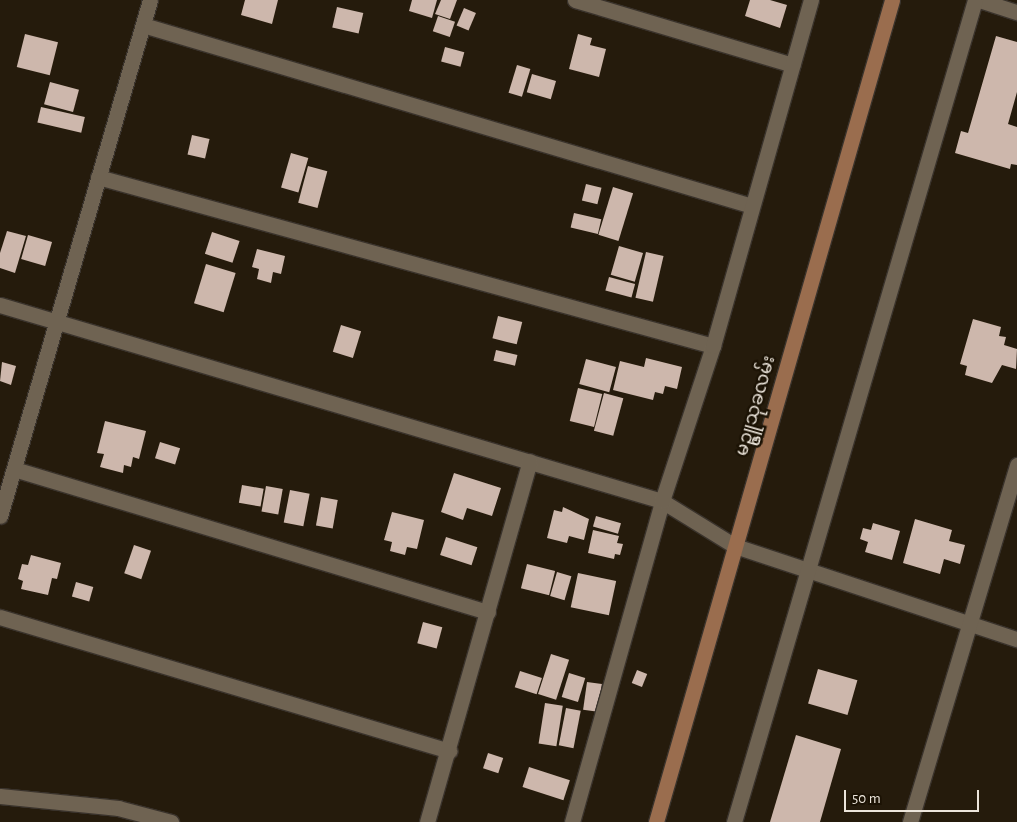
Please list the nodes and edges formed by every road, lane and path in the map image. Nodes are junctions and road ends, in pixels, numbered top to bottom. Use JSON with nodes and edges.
{"nodes":[{"id":1,"x":150,"y":0,"type":"edge"},
{"id":2,"x":575,"y":0,"type":"edge"},
{"id":3,"x":811,"y":0,"type":"edge"},
{"id":4,"x":892,"y":0,"type":"edge"},
{"id":5,"x":977,"y":0,"type":"edge"},
{"id":6,"x":1017,"y":12,"type":"edge"},
{"id":7,"x":143,"y":25,"type":"junction"},
{"id":8,"x":793,"y":65,"type":"junction"},
{"id":9,"x":98,"y":177,"type":"junction"},
{"id":10,"x":752,"y":206,"type":"junction"},
{"id":11,"x":0,"y":305,"type":"edge"},
{"id":12,"x":57,"y":322,"type":"junction"},
{"id":13,"x":713,"y":346,"type":"junction"},
{"id":14,"x":530,"y":461,"type":"junction"},
{"id":15,"x":1017,"y":465,"type":"edge"},
{"id":16,"x":14,"y":468,"type":"junction"},
{"id":17,"x":662,"y":501,"type":"junction"},
{"id":18,"x":0,"y":516,"type":"edge"},
{"id":19,"x":735,"y":546,"type":"junction"},
{"id":20,"x":807,"y":570,"type":"junction"},
{"id":21,"x":488,"y":612,"type":"junction"},
{"id":22,"x":0,"y":617,"type":"edge"},
{"id":23,"x":971,"y":625,"type":"junction"},
{"id":24,"x":1017,"y":639,"type":"edge"},
{"id":25,"x":449,"y":751,"type":"junction"},
{"id":26,"x":0,"y":796,"type":"edge"},
{"id":27,"x":171,"y":822,"type":"edge"},
{"id":28,"x":427,"y":822,"type":"edge"},
{"id":29,"x":572,"y":822,"type":"edge"},
{"id":30,"x":656,"y":822,"type":"edge"},
{"id":31,"x":734,"y":822,"type":"edge"},
{"id":32,"x":910,"y":822,"type":"edge"}],
"edges":[{"from":1,"to":7,"type":"street"},
{"from":2,"to":8,"type":"street"},
{"from":3,"to":8,"type":"street"},
{"from":4,"to":19,"type":"street","name":"မဥ္ဇူသုခလမ်း"},
{"from":5,"to":6,"type":"street"},
{"from":5,"to":20,"type":"street"},
{"from":7,"to":9,"type":"street"},
{"from":7,"to":10,"type":"street"},
{"from":8,"to":10,"type":"street"},
{"from":9,"to":12,"type":"street"},
{"from":9,"to":13,"type":"street"},
{"from":10,"to":13,"type":"street"},
{"from":11,"to":12,"type":"street"},
{"from":12,"to":14,"type":"street"},
{"from":12,"to":16,"type":"street"},
{"from":13,"to":17,"type":"street"},
{"from":14,"to":17,"type":"street"},
{"from":14,"to":21,"type":"street"},
{"from":15,"to":23,"type":"street"},
{"from":16,"to":18,"type":"street"},
{"from":16,"to":21,"type":"street"},
{"from":17,"to":19,"type":"street"},
{"from":17,"to":29,"type":"street"},
{"from":19,"to":20,"type":"street"},
{"from":19,"to":30,"type":"street","name":"မဥ္ဇူသုခလမ်း"},
{"from":20,"to":23,"type":"street"},
{"from":20,"to":31,"type":"street"},
{"from":21,"to":25,"type":"street"},
{"from":22,"to":25,"type":"street"},
{"from":23,"to":24,"type":"street"},
{"from":23,"to":32,"type":"street"},
{"from":25,"to":28,"type":"street"},
{"from":26,"to":27,"type":"street"}]}
